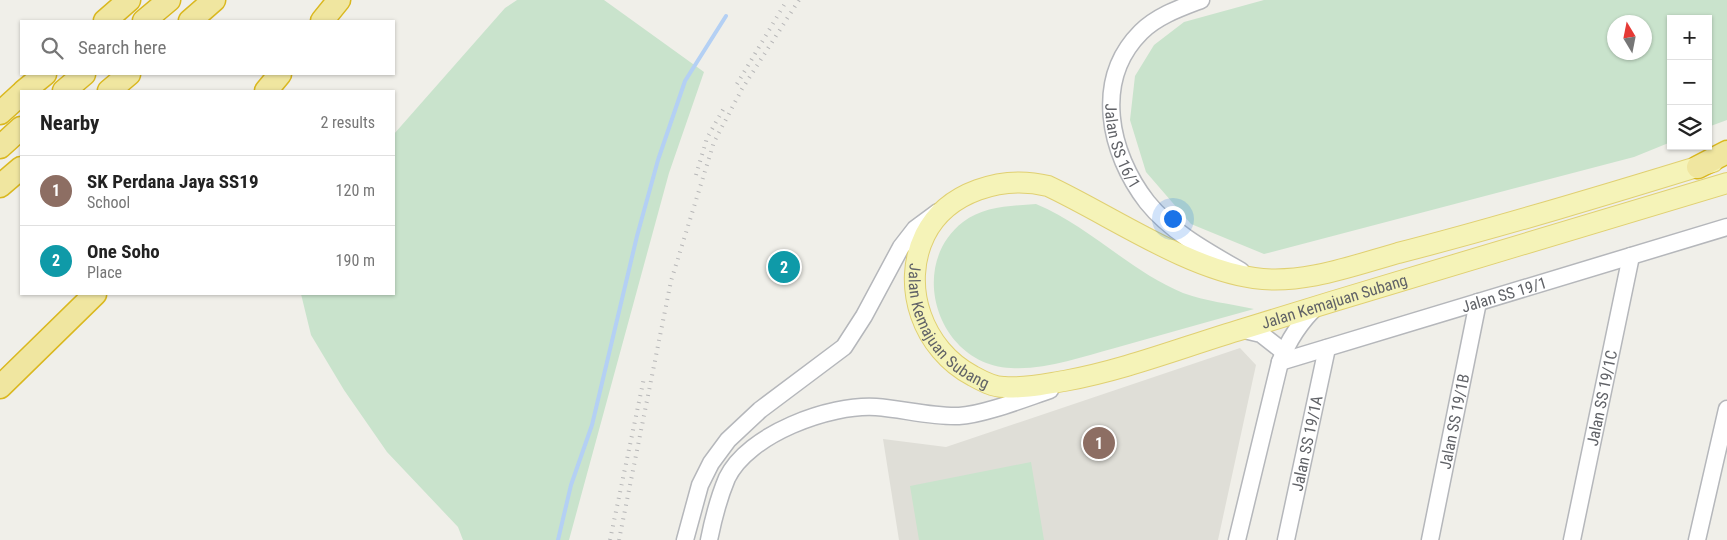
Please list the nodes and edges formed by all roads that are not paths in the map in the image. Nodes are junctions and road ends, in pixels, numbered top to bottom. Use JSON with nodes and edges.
{"nodes":[{"id":1,"x":129,"y":0,"type":"edge"},
{"id":2,"x":169,"y":0,"type":"edge"},
{"id":3,"x":214,"y":0,"type":"edge"},
{"id":4,"x":339,"y":0,"type":"edge"},
{"id":5,"x":1200,"y":0,"type":"edge"},
{"id":6,"x":106,"y":20,"type":"edge"},
{"id":7,"x":145,"y":20,"type":"edge"},
{"id":8,"x":191,"y":20,"type":"edge"},
{"id":9,"x":323,"y":20,"type":"edge"},
{"id":10,"x":44,"y":75,"type":"edge"},
{"id":11,"x":83,"y":75,"type":"edge"},
{"id":12,"x":129,"y":75,"type":"edge"},
{"id":13,"x":279,"y":75,"type":"edge"},
{"id":14,"x":25,"y":90,"type":"edge"},
{"id":15,"x":65,"y":90,"type":"edge"},
{"id":16,"x":110,"y":90,"type":"edge"},
{"id":17,"x":267,"y":90,"type":"edge"},
{"id":18,"x":20,"y":95,"type":"edge"},
{"id":19,"x":0,"y":112,"type":"edge"},
{"id":20,"x":20,"y":129,"type":"edge"},
{"id":21,"x":0,"y":147,"type":"edge"},
{"id":22,"x":1727,"y":152,"type":"edge"},
{"id":23,"x":1727,"y":158,"type":"edge"},
{"id":24,"x":1698,"y":167,"type":"junction"},
{"id":25,"x":20,"y":169,"type":"edge"},
{"id":26,"x":1727,"y":183,"type":"edge"},
{"id":27,"x":0,"y":186,"type":"edge"},
{"id":28,"x":951,"y":205,"type":"junction"},
{"id":29,"x":1727,"y":227,"type":"edge"},
{"id":30,"x":1632,"y":256,"type":"junction"},
{"id":31,"x":1253,"y":278,"type":"junction"},
{"id":32,"x":93,"y":296,"type":"edge"},
{"id":33,"x":1478,"y":302,"type":"junction"},
{"id":34,"x":1317,"y":306,"type":"junction"},
{"id":35,"x":1240,"y":329,"type":"junction"},
{"id":36,"x":1327,"y":348,"type":"junction"},
{"id":37,"x":1282,"y":357,"type":"junction"},
{"id":38,"x":0,"y":371,"type":"edge"},
{"id":39,"x":1105,"y":373,"type":"junction"},
{"id":40,"x":0,"y":387,"type":"edge"},
{"id":41,"x":1727,"y":410,"type":"edge"},
{"id":42,"x":685,"y":540,"type":"edge"},
{"id":43,"x":709,"y":540,"type":"edge"},
{"id":44,"x":1237,"y":540,"type":"edge"},
{"id":45,"x":1286,"y":540,"type":"edge"},
{"id":46,"x":1430,"y":540,"type":"edge"},
{"id":47,"x":1572,"y":540,"type":"edge"},
{"id":48,"x":1697,"y":540,"type":"edge"}],
"edges":[{"from":1,"to":6,"type":"highway"},
{"from":2,"to":7,"type":"highway"},
{"from":3,"to":8,"type":"highway"},
{"from":4,"to":9,"type":"highway"},
{"from":5,"to":31,"type":"street","name":"Jalan SS 16/1"},
{"from":10,"to":14,"type":"highway"},
{"from":11,"to":15,"type":"highway"},
{"from":12,"to":16,"type":"highway"},
{"from":13,"to":17,"type":"highway"},
{"from":18,"to":19,"type":"highway"},
{"from":20,"to":21,"type":"highway"},
{"from":22,"to":24,"type":"highway"},
{"from":23,"to":24,"type":"main road","name":"Jalan Kemajuan Subang"},
{"from":24,"to":31,"type":"main road","name":"Jalan Kemajuan Subang"},
{"from":25,"to":27,"type":"highway"},
{"from":26,"to":34,"type":"main road","name":"Jalan Kemajuan Subang"},
{"from":28,"to":31,"type":"main road","name":"Jalan Kemajuan Subang"},
{"from":28,"to":39,"type":"main road","name":"Jalan Kemajuan Subang"},
{"from":28,"to":42,"type":"street"},
{"from":29,"to":30,"type":"street","name":"Jalan SS 19/1"},
{"from":30,"to":33,"type":"street","name":"Jalan SS 19/1"},
{"from":30,"to":47,"type":"street","name":"Jalan SS 19/1C"},
{"from":32,"to":38,"type":"highway"},
{"from":32,"to":40,"type":"highway"},
{"from":33,"to":36,"type":"street","name":"Jalan SS 19/1"},
{"from":33,"to":46,"type":"street","name":"Jalan SS 19/1B"},
{"from":34,"to":35,"type":"main road","name":"Jalan Kemajuan Subang"},
{"from":34,"to":37,"type":"street"},
{"from":35,"to":37,"type":"street"},
{"from":35,"to":39,"type":"main road","name":"Jalan Kemajuan Subang"},
{"from":36,"to":37,"type":"street","name":"Jalan SS 19/1"},
{"from":36,"to":45,"type":"street","name":"Jalan SS 19/1A"},
{"from":37,"to":44,"type":"street"},
{"from":39,"to":43,"type":"street"},
{"from":41,"to":48,"type":"street"}]}
